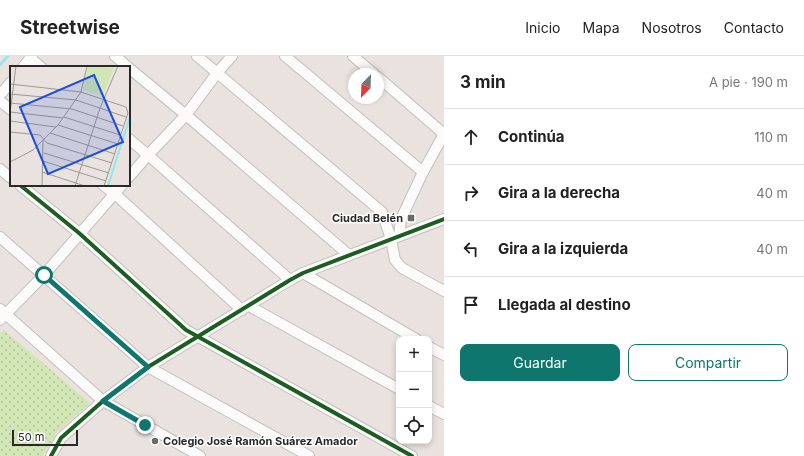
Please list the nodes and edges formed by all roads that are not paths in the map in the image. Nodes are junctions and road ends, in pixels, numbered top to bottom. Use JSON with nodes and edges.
{"nodes":[{"id":1,"x":115,"y":56,"type":"edge"},
{"id":2,"x":197,"y":56,"type":"edge"},
{"id":3,"x":232,"y":56,"type":"edge"},
{"id":4,"x":285,"y":56,"type":"edge"},
{"id":5,"x":353,"y":56,"type":"edge"},
{"id":6,"x":31,"y":57,"type":"edge"},
{"id":7,"x":24,"y":66,"type":"edge"},
{"id":8,"x":40,"y":66,"type":"edge"},
{"id":9,"x":128,"y":66,"type":"edge"},
{"id":10,"x":130,"y":68,"type":"edge"},
{"id":11,"x":367,"y":68,"type":"edge"},
{"id":12,"x":217,"y":73,"type":"junction"},
{"id":13,"x":384,"y":82,"type":"edge"},
{"id":14,"x":10,"y":83,"type":"edge"},
{"id":15,"x":0,"y":95,"type":"edge"},
{"id":16,"x":0,"y":102,"type":"edge"},
{"id":17,"x":10,"y":109,"type":"edge"},
{"id":18,"x":186,"y":115,"type":"junction"},
{"id":19,"x":444,"y":134,"type":"edge"},
{"id":20,"x":130,"y":140,"type":"edge"},
{"id":21,"x":148,"y":155,"type":"junction"},
{"id":22,"x":0,"y":169,"type":"edge"},
{"id":23,"x":423,"y":172,"type":"junction"},
{"id":24,"x":130,"y":176,"type":"edge"},
{"id":25,"x":10,"y":177,"type":"edge"},
{"id":26,"x":21,"y":186,"type":"edge"},
{"id":27,"x":104,"y":186,"type":"edge"},
{"id":28,"x":121,"y":186,"type":"edge"},
{"id":29,"x":115,"y":194,"type":"junction"},
{"id":30,"x":444,"y":219,"type":"edge"},
{"id":31,"x":79,"y":233,"type":"junction"},
{"id":32,"x":0,"y":237,"type":"edge"},
{"id":33,"x":395,"y":238,"type":"junction"},
{"id":34,"x":349,"y":256,"type":"junction"},
{"id":35,"x":303,"y":273,"type":"junction"},
{"id":36,"x":44,"y":275,"type":"junction"},
{"id":37,"x":290,"y":280,"type":"junction"},
{"id":38,"x":444,"y":291,"type":"edge"},
{"id":39,"x":245,"y":308,"type":"junction"},
{"id":40,"x":2,"y":314,"type":"edge"},
{"id":41,"x":198,"y":336,"type":"junction"},
{"id":42,"x":411,"y":336,"type":"edge"},
{"id":43,"x":432,"y":349,"type":"edge"},
{"id":44,"x":444,"y":355,"type":"edge"},
{"id":45,"x":148,"y":367,"type":"junction"},
{"id":46,"x":396,"y":387,"type":"edge"},
{"id":47,"x":103,"y":401,"type":"junction"},
{"id":48,"x":432,"y":408,"type":"edge"},
{"id":49,"x":444,"y":414,"type":"edge"},
{"id":50,"x":51,"y":456,"type":"edge"},
{"id":51,"x":200,"y":456,"type":"edge"},
{"id":52,"x":309,"y":456,"type":"edge"},
{"id":53,"x":412,"y":456,"type":"edge"}],
"edges":[{"from":1,"to":9,"type":"street"},
{"from":2,"to":12,"type":"street"},
{"from":3,"to":12,"type":"street"},
{"from":4,"to":23,"type":"street"},
{"from":5,"to":11,"type":"street"},
{"from":6,"to":7,"type":"street"},
{"from":6,"to":8,"type":"street"},
{"from":10,"to":18,"type":"street"},
{"from":12,"to":18,"type":"street"},
{"from":12,"to":33,"type":"street"},
{"from":13,"to":19,"type":"street"},
{"from":14,"to":15,"type":"street"},
{"from":16,"to":17,"type":"street"},
{"from":18,"to":21,"type":"street"},
{"from":18,"to":34,"type":"street"},
{"from":19,"to":23,"type":"street"},
{"from":20,"to":21,"type":"street"},
{"from":21,"to":24,"type":"street"},
{"from":21,"to":37,"type":"street"},
{"from":22,"to":25,"type":"street"},
{"from":23,"to":33,"type":"street"},
{"from":26,"to":31,"type":"street"},
{"from":27,"to":29,"type":"street"},
{"from":28,"to":29,"type":"street"},
{"from":29,"to":31,"type":"street"},
{"from":29,"to":39,"type":"street"},
{"from":30,"to":33,"type":"street"},
{"from":31,"to":36,"type":"street"},
{"from":31,"to":41,"type":"street"},
{"from":32,"to":36,"type":"street"},
{"from":33,"to":34,"type":"street"},
{"from":33,"to":38,"type":"street"},
{"from":34,"to":35,"type":"street"},
{"from":35,"to":37,"type":"street"},
{"from":35,"to":42,"type":"street"},
{"from":36,"to":40,"type":"street"},
{"from":36,"to":45,"type":"street"},
{"from":37,"to":39,"type":"street"},
{"from":39,"to":41,"type":"street"},
{"from":39,"to":46,"type":"street"},
{"from":40,"to":47,"type":"street"},
{"from":41,"to":45,"type":"street"},
{"from":41,"to":53,"type":"street"},
{"from":43,"to":44,"type":"street"},
{"from":45,"to":47,"type":"street"},
{"from":45,"to":52,"type":"street"},
{"from":47,"to":50,"type":"street"},
{"from":47,"to":51,"type":"street"},
{"from":48,"to":49,"type":"street"}]}
